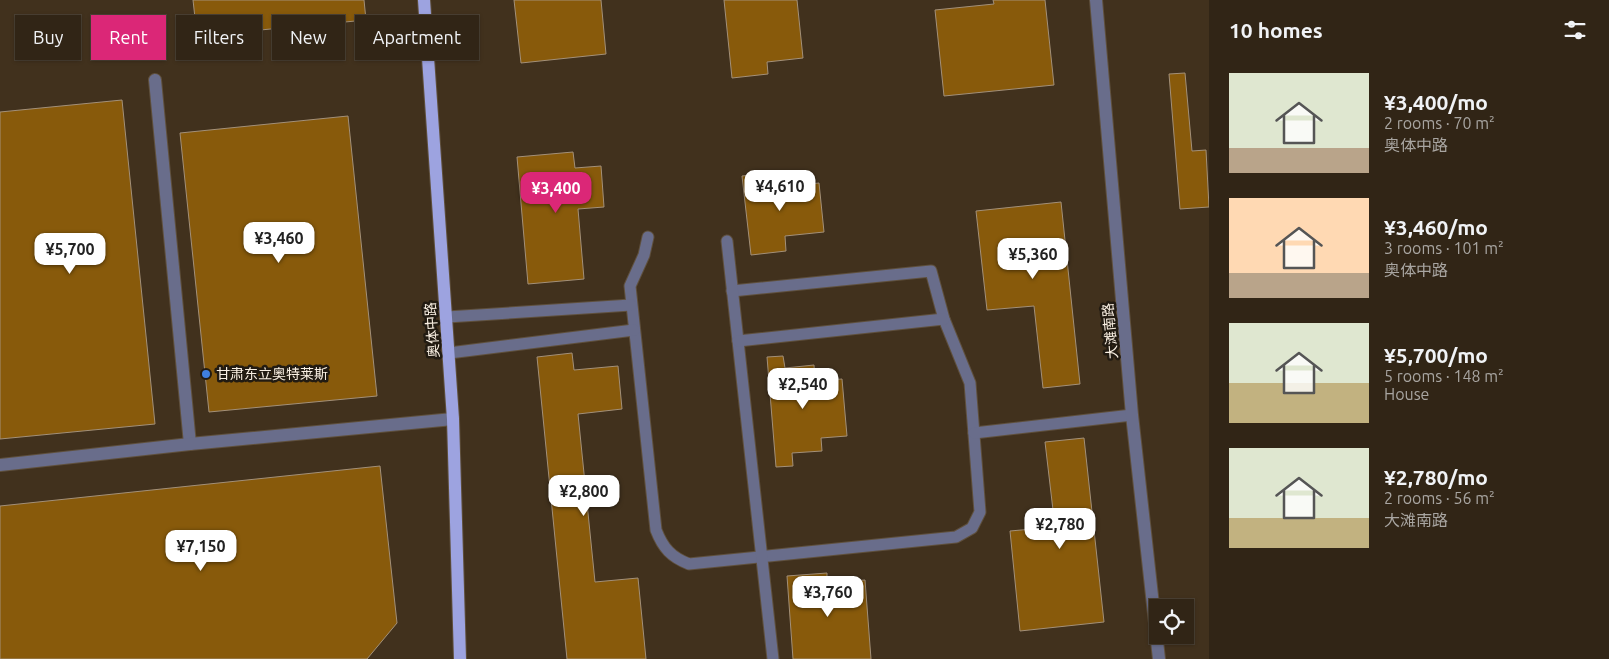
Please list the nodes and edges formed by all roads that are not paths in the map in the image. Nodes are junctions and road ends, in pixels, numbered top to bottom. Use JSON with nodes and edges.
{"nodes":[{"id":1,"x":424,"y":0,"type":"edge"},
{"id":2,"x":1096,"y":0,"type":"edge"},
{"id":3,"x":155,"y":80,"type":"dead end"},
{"id":4,"x":648,"y":237,"type":"dead end"},
{"id":5,"x":727,"y":241,"type":"dead end"},
{"id":6,"x":732,"y":291,"type":"junction"},
{"id":7,"x":631,"y":305,"type":"junction"},
{"id":8,"x":447,"y":317,"type":"junction"},
{"id":9,"x":944,"y":319,"type":"junction"},
{"id":10,"x":634,"y":330,"type":"junction"},
{"id":11,"x":738,"y":341,"type":"junction"},
{"id":12,"x":449,"y":353,"type":"junction"},
{"id":13,"x":1132,"y":415,"type":"junction"},
{"id":14,"x":453,"y":419,"type":"junction"},
{"id":15,"x":974,"y":433,"type":"junction"},
{"id":16,"x":190,"y":444,"type":"junction"},
{"id":17,"x":0,"y":465,"type":"edge"},
{"id":18,"x":762,"y":558,"type":"junction"},
{"id":19,"x":460,"y":659,"type":"edge"},
{"id":20,"x":773,"y":659,"type":"edge"},
{"id":21,"x":1159,"y":659,"type":"edge"}],
"edges":[{"from":1,"to":8,"type":"main road","name":"奥体中路"},
{"from":2,"to":13,"type":"street","name":"大滩南路"},
{"from":3,"to":16,"type":"street"},
{"from":4,"to":7,"type":"lane"},
{"from":5,"to":6,"type":"lane"},
{"from":6,"to":9,"type":"lane"},
{"from":6,"to":11,"type":"lane"},
{"from":7,"to":8,"type":"lane"},
{"from":7,"to":10,"type":"lane"},
{"from":8,"to":12,"type":"main road","name":"奥体中路"},
{"from":9,"to":11,"type":"lane"},
{"from":9,"to":15,"type":"lane"},
{"from":10,"to":12,"type":"lane"},
{"from":10,"to":18,"type":"lane"},
{"from":11,"to":18,"type":"lane"},
{"from":12,"to":14,"type":"main road","name":"奥体中路"},
{"from":13,"to":15,"type":"lane"},
{"from":13,"to":21,"type":"street","name":"大滩南路"},
{"from":14,"to":16,"type":"street"},
{"from":14,"to":19,"type":"main road","name":"奥体中路"},
{"from":15,"to":18,"type":"lane"},
{"from":16,"to":17,"type":"street"},
{"from":18,"to":20,"type":"lane"}]}
